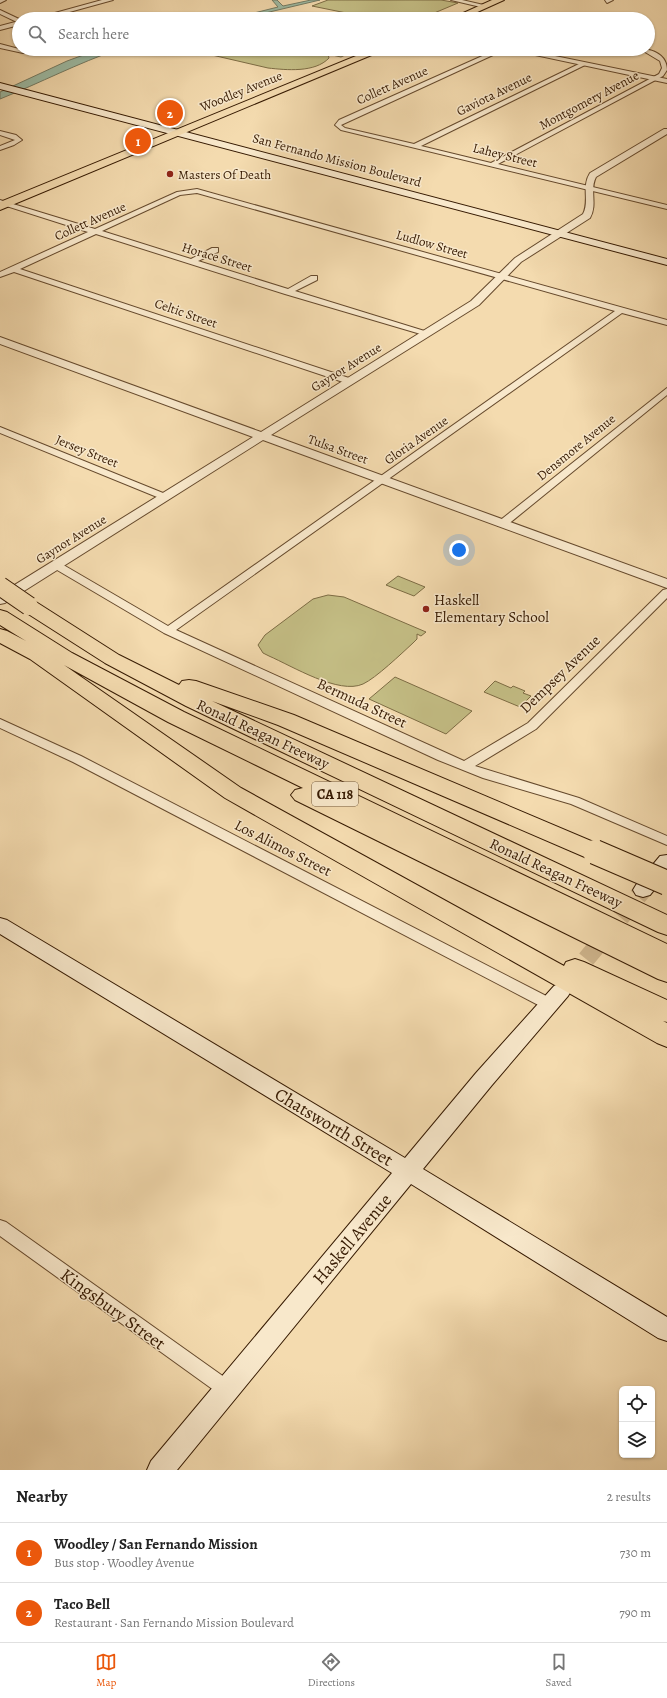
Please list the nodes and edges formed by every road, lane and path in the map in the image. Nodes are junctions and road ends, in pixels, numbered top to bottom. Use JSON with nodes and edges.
{"nodes":[{"id":1,"x":110,"y":0,"type":"edge"},
{"id":2,"x":454,"y":0,"type":"edge"},
{"id":3,"x":500,"y":0,"type":"edge"},
{"id":4,"x":486,"y":6,"type":"junction"},
{"id":5,"x":0,"y":12,"type":"edge"},
{"id":6,"x":64,"y":12,"type":"edge"},
{"id":7,"x":471,"y":12,"type":"edge"},
{"id":8,"x":12,"y":18,"type":"edge"},
{"id":9,"x":12,"y":24,"type":"edge"},
{"id":10,"x":0,"y":28,"type":"edge"},
{"id":11,"x":0,"y":46,"type":"edge"},
{"id":12,"x":12,"y":48,"type":"edge"},
{"id":13,"x":655,"y":54,"type":"edge"},
{"id":14,"x":364,"y":56,"type":"edge"},
{"id":15,"x":487,"y":56,"type":"edge"},
{"id":16,"x":545,"y":56,"type":"edge"},
{"id":17,"x":583,"y":64,"type":"junction"},
{"id":18,"x":654,"y":78,"type":"junction"},
{"id":19,"x":667,"y":81,"type":"edge"},
{"id":20,"x":4,"y":87,"type":"edge"},
{"id":21,"x":338,"y":125,"type":"joint"},
{"id":22,"x":667,"y":131,"type":"edge"},
{"id":23,"x":0,"y":133,"type":"edge"},
{"id":24,"x":176,"y":133,"type":"junction"},
{"id":25,"x":416,"y":146,"type":"junction"},
{"id":26,"x":0,"y":148,"type":"edge"},
{"id":27,"x":492,"y":165,"type":"junction"},
{"id":28,"x":588,"y":188,"type":"junction"},
{"id":29,"x":190,"y":191,"type":"joint"},
{"id":30,"x":2,"y":204,"type":"edge"},
{"id":31,"x":667,"y":207,"type":"edge"},
{"id":32,"x":95,"y":232,"type":"junction"},
{"id":33,"x":561,"y":234,"type":"junction"},
{"id":34,"x":215,"y":250,"type":"dead end"},
{"id":35,"x":190,"y":262,"type":"junction"},
{"id":36,"x":667,"y":262,"type":"edge"},
{"id":37,"x":14,"y":269,"type":"junction"},
{"id":38,"x":0,"y":275,"type":"edge"},
{"id":39,"x":500,"y":276,"type":"junction"},
{"id":40,"x":314,"y":278,"type":"dead end"},
{"id":41,"x":288,"y":292,"type":"junction"},
{"id":42,"x":621,"y":310,"type":"junction"},
{"id":43,"x":667,"y":323,"type":"edge"},
{"id":44,"x":427,"y":333,"type":"junction"},
{"id":45,"x":0,"y":340,"type":"edge"},
{"id":46,"x":349,"y":381,"type":"junction"},
{"id":47,"x":667,"y":391,"type":"edge"},
{"id":48,"x":0,"y":430,"type":"edge"},
{"id":49,"x":262,"y":436,"type":"junction"},
{"id":50,"x":382,"y":480,"type":"junction"},
{"id":51,"x":165,"y":497,"type":"junction"},
{"id":52,"x":502,"y":524,"type":"junction"},
{"id":53,"x":56,"y":565,"type":"junction"},
{"id":54,"x":667,"y":584,"type":"edge"},
{"id":55,"x":0,"y":586,"type":"edge"},
{"id":56,"x":667,"y":592,"type":"edge"},
{"id":57,"x":0,"y":600,"type":"edge"},
{"id":58,"x":3,"y":624,"type":"edge"},
{"id":59,"x":168,"y":632,"type":"junction"},
{"id":60,"x":38,"y":656,"type":"junction"},
{"id":61,"x":112,"y":659,"type":"junction"},
{"id":62,"x":0,"y":723,"type":"edge"},
{"id":63,"x":465,"y":766,"type":"junction"},
{"id":64,"x":667,"y":841,"type":"edge"},
{"id":65,"x":667,"y":861,"type":"edge"},
{"id":66,"x":393,"y":883,"type":"junction"},
{"id":67,"x":667,"y":884,"type":"edge"},
{"id":68,"x":643,"y":890,"type":"tunnel mouth"},
{"id":69,"x":0,"y":925,"type":"edge"},
{"id":70,"x":667,"y":926,"type":"edge"},
{"id":71,"x":667,"y":955,"type":"edge"},
{"id":72,"x":667,"y":972,"type":"edge"},
{"id":73,"x":555,"y":998,"type":"joint"},
{"id":74,"x":667,"y":1012,"type":"edge"},
{"id":75,"x":667,"y":1036,"type":"edge"},
{"id":76,"x":408,"y":1171,"type":"junction"},
{"id":77,"x":0,"y":1227,"type":"edge"},
{"id":78,"x":667,"y":1330,"type":"edge"},
{"id":79,"x":228,"y":1390,"type":"junction"},
{"id":80,"x":160,"y":1470,"type":"edge"}],
"edges":[{"from":1,"to":6,"type":"street"},
{"from":2,"to":4,"type":"street"},
{"from":3,"to":4,"type":"main road"},
{"from":4,"to":7,"type":"main road"},
{"from":5,"to":8,"type":"street"},
{"from":9,"to":10,"type":"street"},
{"from":11,"to":12,"type":"street"},
{"from":13,"to":18,"type":"street","name":"Montgomery Avenue"},
{"from":14,"to":24,"type":"main road","name":"Woodley Avenue"},
{"from":15,"to":21,"type":"street","name":"Collett Avenue"},
{"from":16,"to":17,"type":"street"},
{"from":17,"to":18,"type":"street"},
{"from":17,"to":25,"type":"street","name":"Gaviota Avenue"},
{"from":18,"to":19,"type":"street"},
{"from":18,"to":27,"type":"street","name":"Montgomery Avenue"},
{"from":20,"to":24,"type":"main road","name":"San Fernando Mission Boulevard"},
{"from":21,"to":25,"type":"street","name":"Lahey Street"},
{"from":22,"to":28,"type":"street"},
{"from":23,"to":26,"type":"street"},
{"from":24,"to":30,"type":"main road","name":"Woodley Avenue"},
{"from":24,"to":33,"type":"main road","name":"San Fernando Mission Boulevard"},
{"from":25,"to":27,"type":"street","name":"Lahey Street"},
{"from":27,"to":28,"type":"street","name":"Lahey Street"},
{"from":28,"to":31,"type":"street","name":"Lahey Street"},
{"from":28,"to":33,"type":"street","name":"Gaynor Avenue"},
{"from":29,"to":32,"type":"street","name":"Collett Avenue"},
{"from":29,"to":39,"type":"street","name":"Ludlow Street"},
{"from":30,"to":32,"type":"street","name":"Horace Street"},
{"from":32,"to":35,"type":"street","name":"Horace Street"},
{"from":32,"to":37,"type":"street","name":"Collett Avenue"},
{"from":33,"to":36,"type":"main road","name":"San Fernando Mission Boulevard"},
{"from":33,"to":39,"type":"street","name":"Gaynor Avenue"},
{"from":34,"to":35,"type":"street"},
{"from":35,"to":41,"type":"street","name":"Horace Street"},
{"from":37,"to":38,"type":"street","name":"Collett Avenue"},
{"from":37,"to":46,"type":"street","name":"Celtic Street"},
{"from":39,"to":42,"type":"street","name":"Ludlow Street"},
{"from":39,"to":44,"type":"street","name":"Gaynor Avenue"},
{"from":40,"to":41,"type":"street"},
{"from":41,"to":44,"type":"street","name":"Horace Street"},
{"from":42,"to":43,"type":"street","name":"Ludlow Street"},
{"from":42,"to":50,"type":"street","name":"Gloria Avenue"},
{"from":44,"to":46,"type":"street","name":"Gaynor Avenue"},
{"from":45,"to":49,"type":"street","name":"Tulsa Street"},
{"from":46,"to":49,"type":"street","name":"Gaynor Avenue"},
{"from":47,"to":52,"type":"street","name":"Densmore Avenue"},
{"from":48,"to":51,"type":"street","name":"Jersey Street"},
{"from":49,"to":50,"type":"street","name":"Tulsa Street"},
{"from":49,"to":51,"type":"street","name":"Gaynor Avenue"},
{"from":50,"to":52,"type":"street","name":"Tulsa Street"},
{"from":50,"to":59,"type":"street","name":"Gloria Avenue"},
{"from":51,"to":53,"type":"street","name":"Gaynor Avenue"},
{"from":52,"to":54,"type":"street","name":"Tulsa Street"},
{"from":53,"to":57,"type":"street","name":"Gaynor Avenue"},
{"from":53,"to":59,"type":"street","name":"Bermuda Street"},
{"from":55,"to":61,"type":"highway","name":"Ronald Reagan Freeway","number":"CA 118","bridge":true},
{"from":56,"to":63,"type":"street","name":"Dempsey Avenue"},
{"from":58,"to":60,"type":"highway","number":"CA 118"},
{"from":58,"to":71,"type":"highway","number":"CA 118"},
{"from":59,"to":63,"type":"street","name":"Bermuda Street"},
{"from":60,"to":66,"type":"highway"},
{"from":60,"to":72,"type":"highway","number":"CA 118"},
{"from":61,"to":67,"type":"highway","bridge":true},
{"from":61,"to":70,"type":"highway","name":"Ronald Reagan Freeway","number":"CA 118"},
{"from":62,"to":73,"type":"street","name":"Los Alimos Street"},
{"from":63,"to":64,"type":"street","name":"Bermuda Street"},
{"from":65,"to":68,"type":"main road"},
{"from":66,"to":74,"type":"highway"},
{"from":66,"to":75,"type":"highway"},
{"from":69,"to":76,"type":"main road","name":"Chatsworth Street"},
{"from":73,"to":76,"type":"main road","name":"Haskell Avenue"},
{"from":76,"to":78,"type":"main road","name":"Chatsworth Street"},
{"from":76,"to":79,"type":"main road","name":"Haskell Avenue"},
{"from":77,"to":79,"type":"street","name":"Kingsbury Street"},
{"from":79,"to":80,"type":"main road","name":"Haskell Avenue"}]}
